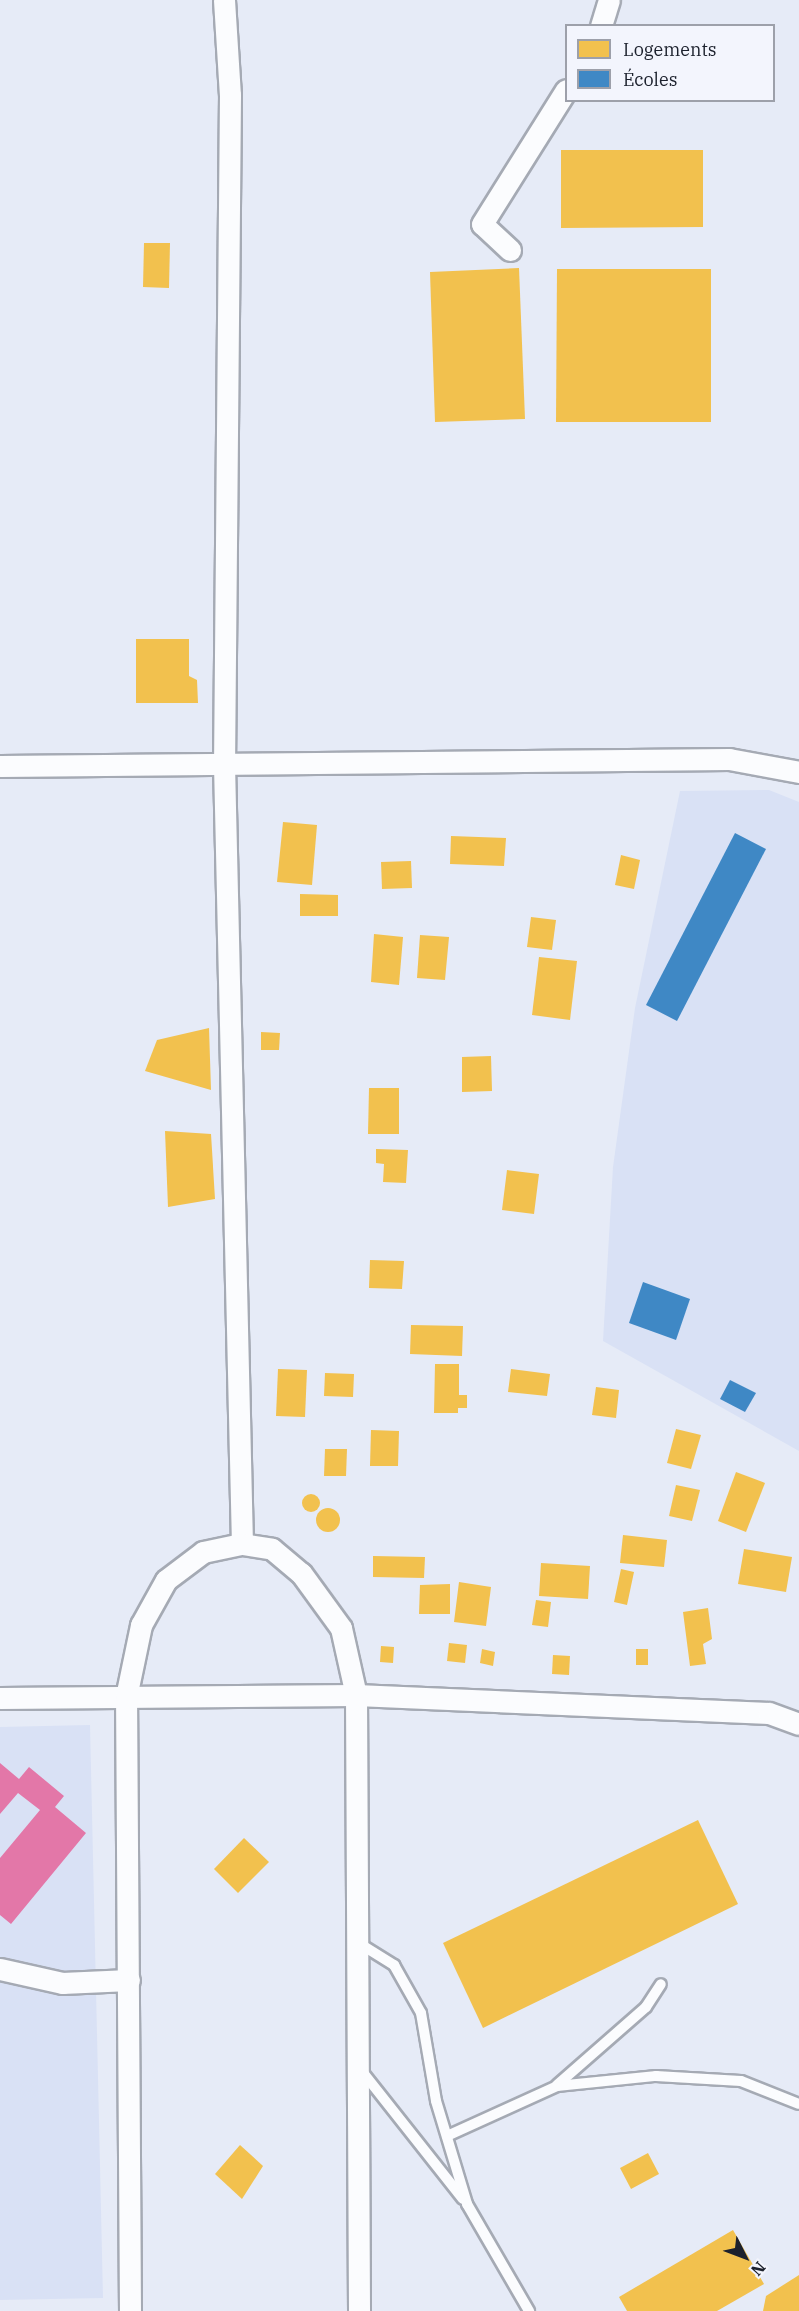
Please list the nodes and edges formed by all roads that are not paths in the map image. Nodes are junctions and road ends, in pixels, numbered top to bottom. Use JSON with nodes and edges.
{"nodes":[{"id":1,"x":224,"y":0,"type":"edge"},
{"id":2,"x":609,"y":0,"type":"edge"},
{"id":3,"x":602,"y":24,"type":"edge"},
{"id":4,"x":565,"y":93,"type":"edge"},
{"id":5,"x":510,"y":250,"type":"dead end"},
{"id":6,"x":224,"y":764,"type":"junction"},
{"id":7,"x":0,"y":766,"type":"edge"},
{"id":8,"x":799,"y":772,"type":"edge"},
{"id":9,"x":242,"y":1544,"type":"junction"},
{"id":10,"x":356,"y":1695,"type":"junction"},
{"id":11,"x":126,"y":1697,"type":"junction"},
{"id":12,"x":0,"y":1698,"type":"edge"},
{"id":13,"x":799,"y":1724,"type":"edge"},
{"id":14,"x":357,"y":1942,"type":"junction"},
{"id":15,"x":0,"y":1969,"type":"edge"},
{"id":16,"x":129,"y":1980,"type":"junction"},
{"id":17,"x":661,"y":1984,"type":"dead end"},
{"id":18,"x":358,"y":2066,"type":"junction"},
{"id":19,"x":557,"y":2086,"type":"junction"},
{"id":20,"x":799,"y":2104,"type":"edge"},
{"id":21,"x":447,"y":2136,"type":"junction"},
{"id":22,"x":467,"y":2204,"type":"junction"},
{"id":23,"x":130,"y":2311,"type":"edge"},
{"id":24,"x":359,"y":2311,"type":"edge"},
{"id":25,"x":528,"y":2311,"type":"edge"}],
"edges":[{"from":1,"to":6,"type":"street"},
{"from":2,"to":3,"type":"street"},
{"from":4,"to":5,"type":"street"},
{"from":6,"to":7,"type":"street"},
{"from":6,"to":8,"type":"street"},
{"from":6,"to":9,"type":"street"},
{"from":9,"to":10,"type":"street"},
{"from":9,"to":11,"type":"street"},
{"from":10,"to":11,"type":"street"},
{"from":10,"to":13,"type":"street"},
{"from":10,"to":14,"type":"street"},
{"from":11,"to":12,"type":"street"},
{"from":11,"to":16,"type":"street"},
{"from":14,"to":18,"type":"street"},
{"from":14,"to":21,"type":"lane"},
{"from":15,"to":16,"type":"street"},
{"from":16,"to":23,"type":"street"},
{"from":17,"to":19,"type":"lane"},
{"from":18,"to":22,"type":"lane"},
{"from":18,"to":24,"type":"street"},
{"from":19,"to":20,"type":"lane"},
{"from":19,"to":21,"type":"lane"},
{"from":21,"to":22,"type":"lane"},
{"from":22,"to":25,"type":"lane"}]}
